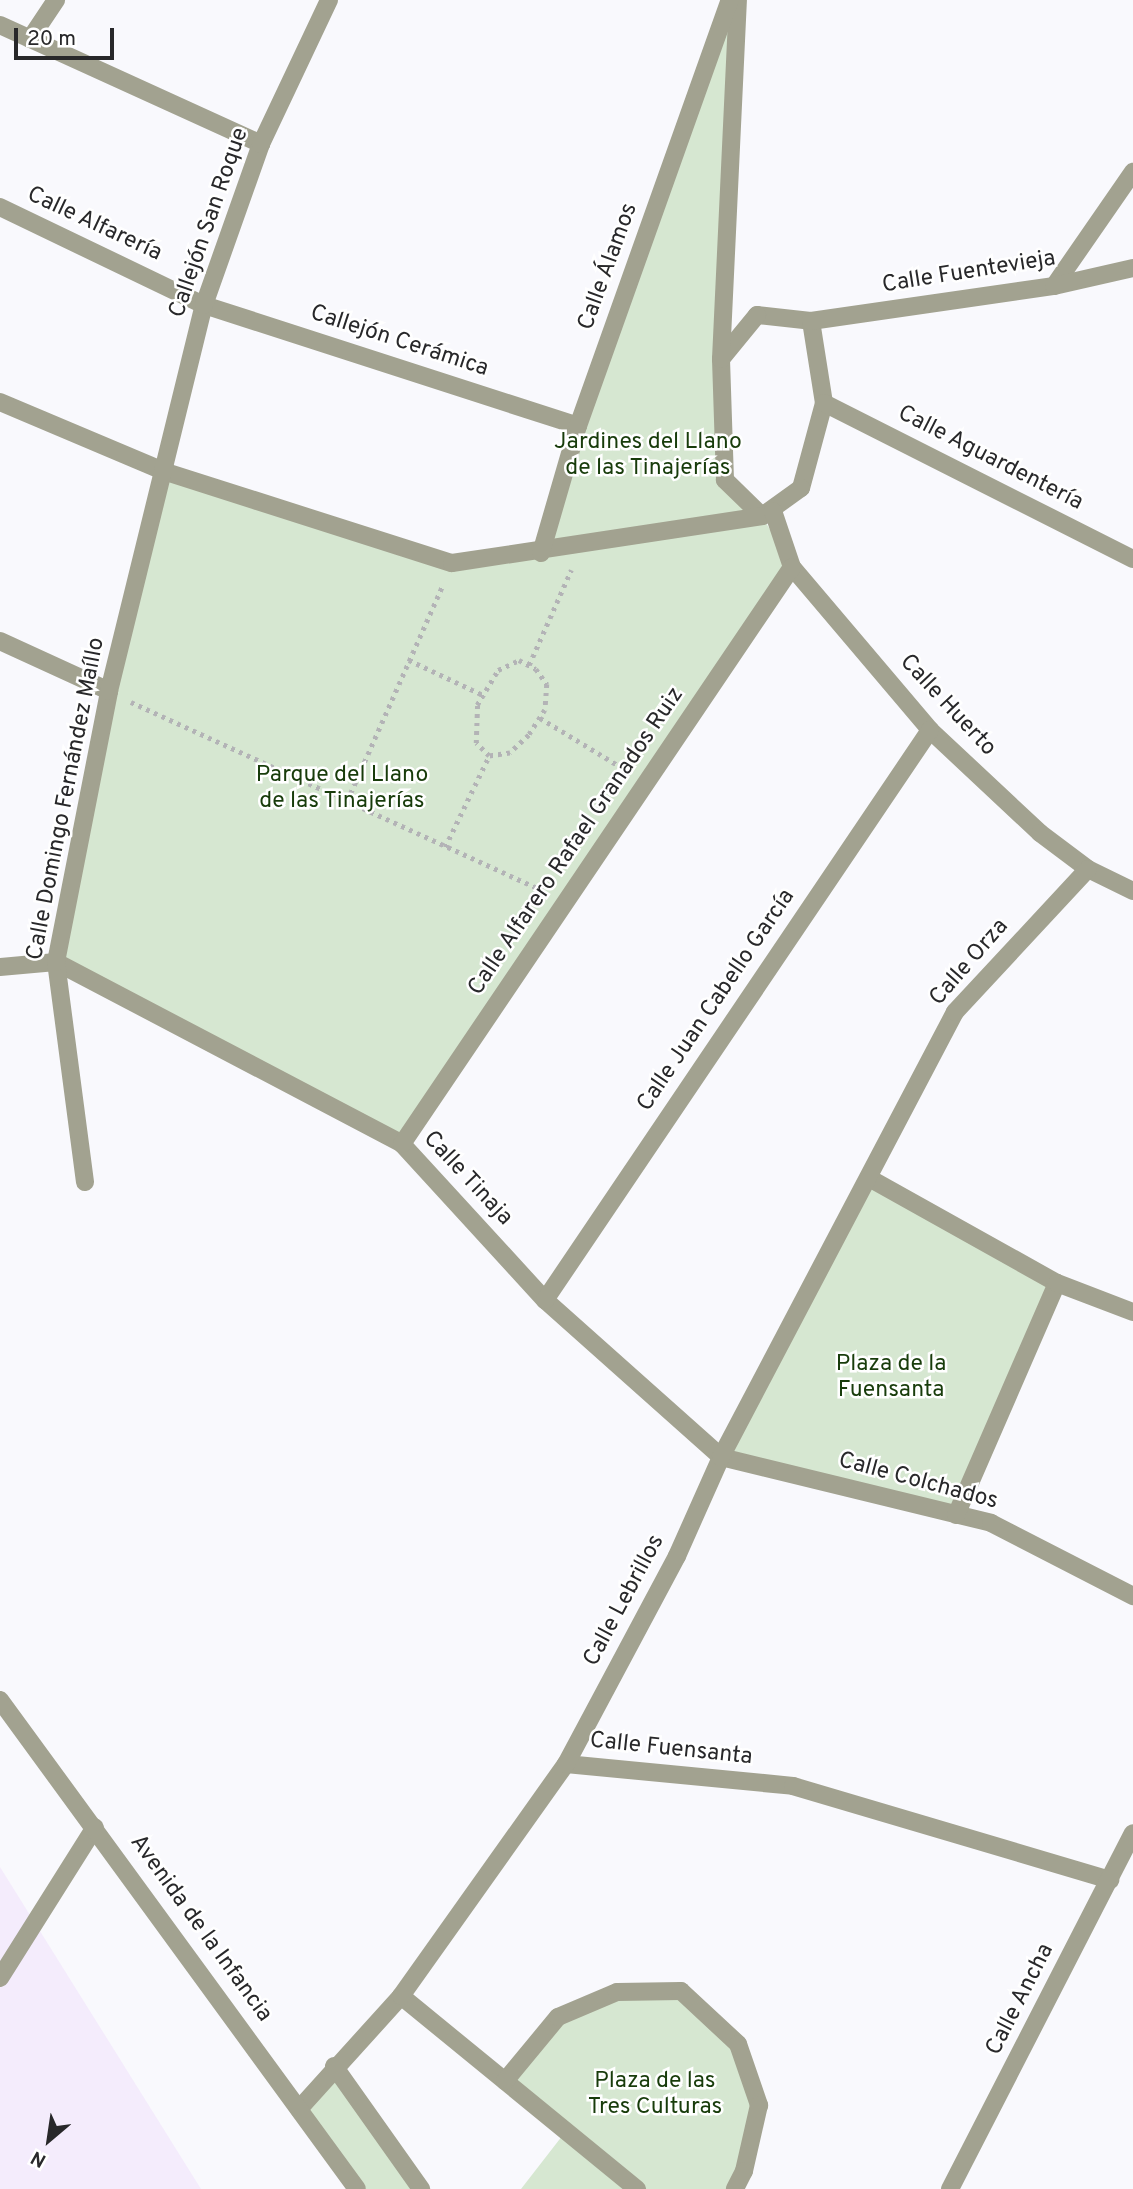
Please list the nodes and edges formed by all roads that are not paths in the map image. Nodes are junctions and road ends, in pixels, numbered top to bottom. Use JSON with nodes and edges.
{"nodes":[{"id":1,"x":56,"y":0,"type":"edge"},
{"id":2,"x":329,"y":0,"type":"edge"},
{"id":3,"x":730,"y":0,"type":"edge"},
{"id":4,"x":738,"y":0,"type":"edge"},
{"id":5,"x":0,"y":25,"type":"edge"},
{"id":6,"x":30,"y":39,"type":"junction"},
{"id":7,"x":261,"y":144,"type":"junction"},
{"id":8,"x":1133,"y":172,"type":"edge"},
{"id":9,"x":0,"y":207,"type":"edge"},
{"id":10,"x":1133,"y":268,"type":"edge"},
{"id":11,"x":1054,"y":286,"type":"junction"},
{"id":12,"x":204,"y":305,"type":"junction"},
{"id":13,"x":811,"y":321,"type":"junction"},
{"id":14,"x":721,"y":359,"type":"junction"},
{"id":15,"x":0,"y":402,"type":"edge"},
{"id":16,"x":824,"y":403,"type":"junction"},
{"id":17,"x":578,"y":426,"type":"junction"},
{"id":18,"x":163,"y":471,"type":"junction"},
{"id":19,"x":767,"y":514,"type":"junction"},
{"id":20,"x":541,"y":553,"type":"junction"},
{"id":21,"x":1133,"y":559,"type":"edge"},
{"id":22,"x":792,"y":567,"type":"junction"},
{"id":23,"x":0,"y":641,"type":"edge"},
{"id":24,"x":108,"y":691,"type":"junction"},
{"id":25,"x":930,"y":730,"type":"junction"},
{"id":26,"x":1088,"y":869,"type":"junction"},
{"id":27,"x":1133,"y":891,"type":"edge"},
{"id":28,"x":56,"y":962,"type":"junction"},
{"id":29,"x":0,"y":967,"type":"edge"},
{"id":30,"x":402,"y":1144,"type":"junction"},
{"id":31,"x":869,"y":1178,"type":"junction"},
{"id":32,"x":85,"y":1182,"type":"dead end"},
{"id":33,"x":1057,"y":1283,"type":"junction"},
{"id":34,"x":545,"y":1300,"type":"junction"},
{"id":35,"x":1133,"y":1312,"type":"edge"},
{"id":36,"x":721,"y":1457,"type":"junction"},
{"id":37,"x":956,"y":1515,"type":"junction"},
{"id":38,"x":1133,"y":1595,"type":"edge"},
{"id":39,"x":0,"y":1700,"type":"edge"},
{"id":40,"x":566,"y":1764,"type":"junction"},
{"id":41,"x":95,"y":1828,"type":"junction"},
{"id":42,"x":1133,"y":1833,"type":"edge"},
{"id":43,"x":1110,"y":1880,"type":"junction"},
{"id":44,"x":0,"y":1978,"type":"edge"},
{"id":45,"x":401,"y":1996,"type":"junction"},
{"id":46,"x":334,"y":2066,"type":"junction"},
{"id":47,"x":505,"y":2081,"type":"junction"},
{"id":48,"x":299,"y":2109,"type":"junction"},
{"id":49,"x":357,"y":2189,"type":"edge"},
{"id":50,"x":421,"y":2189,"type":"edge"},
{"id":51,"x":637,"y":2189,"type":"edge"},
{"id":52,"x":735,"y":2189,"type":"edge"},
{"id":53,"x":950,"y":2189,"type":"edge"}],
"edges":[{"from":1,"to":6,"type":"street"},
{"from":2,"to":7,"type":"street","name":"Callejón San Roque"},
{"from":3,"to":17,"type":"street","name":"Calle Álamos"},
{"from":4,"to":14,"type":"street"},
{"from":5,"to":6,"type":"street"},
{"from":6,"to":7,"type":"street"},
{"from":7,"to":12,"type":"street","name":"Callejón San Roque"},
{"from":8,"to":11,"type":"street"},
{"from":9,"to":12,"type":"street","name":"Calle Alfarería"},
{"from":10,"to":11,"type":"street","name":"Calle Fuentevieja"},
{"from":11,"to":13,"type":"street","name":"Calle Fuentevieja"},
{"from":12,"to":17,"type":"street","name":"Callejón Cerámica"},
{"from":12,"to":18,"type":"street","name":"Callejón San Roque"},
{"from":13,"to":14,"type":"street","name":"Calle Fuentevieja"},
{"from":13,"to":16,"type":"street"},
{"from":14,"to":19,"type":"street"},
{"from":15,"to":18,"type":"street"},
{"from":16,"to":19,"type":"street"},
{"from":16,"to":21,"type":"street","name":"Calle Aguardentería"},
{"from":17,"to":20,"type":"street","name":"Calle Álamos"},
{"from":18,"to":20,"type":"street"},
{"from":18,"to":24,"type":"street","name":"Calle Domingo Fernández Maíllo"},
{"from":19,"to":20,"type":"street"},
{"from":19,"to":22,"type":"street","name":"Calle Huerto"},
{"from":22,"to":25,"type":"street","name":"Calle Huerto"},
{"from":22,"to":30,"type":"street","name":"Calle Alfarero Rafael Granados Ruiz"},
{"from":23,"to":24,"type":"street"},
{"from":24,"to":28,"type":"street","name":"Calle Domingo Fernández Maíllo"},
{"from":25,"to":26,"type":"street","name":"Calle Huerto"},
{"from":25,"to":34,"type":"street","name":"Calle Juan Cabello García"},
{"from":26,"to":27,"type":"street","name":"Calle Huerto"},
{"from":26,"to":31,"type":"street","name":"Calle Orza"},
{"from":28,"to":29,"type":"street"},
{"from":28,"to":30,"type":"street","name":"Calle Tinaja"},
{"from":28,"to":32,"type":"street","name":"Calle Domingo Fernández Maíllo"},
{"from":30,"to":34,"type":"street","name":"Calle Tinaja"},
{"from":31,"to":33,"type":"street"},
{"from":31,"to":36,"type":"street"},
{"from":33,"to":35,"type":"street"},
{"from":33,"to":37,"type":"street"},
{"from":34,"to":36,"type":"street","name":"Calle Tinaja"},
{"from":36,"to":37,"type":"street","name":"Calle Colchados"},
{"from":36,"to":40,"type":"street","name":"Calle Lebrillos"},
{"from":37,"to":38,"type":"street","name":"Calle Colchados"},
{"from":39,"to":41,"type":"street","name":"Avenida de la Infancia"},
{"from":40,"to":43,"type":"street","name":"Calle Fuensanta"},
{"from":40,"to":45,"type":"street","name":"Calle Fuensanta"},
{"from":41,"to":44,"type":"street"},
{"from":41,"to":48,"type":"street","name":"Avenida de la Infancia"},
{"from":42,"to":43,"type":"street","name":"Calle Ancha"},
{"from":43,"to":53,"type":"street","name":"Calle Ancha"},
{"from":45,"to":46,"type":"street","name":"Calle Fuensanta"},
{"from":45,"to":47,"type":"street"},
{"from":46,"to":48,"type":"street","name":"Calle Fuensanta"},
{"from":46,"to":50,"type":"street"},
{"from":47,"to":51,"type":"street"},
{"from":47,"to":52,"type":"street"},
{"from":48,"to":49,"type":"street","name":"Avenida de la Infancia"}]}
